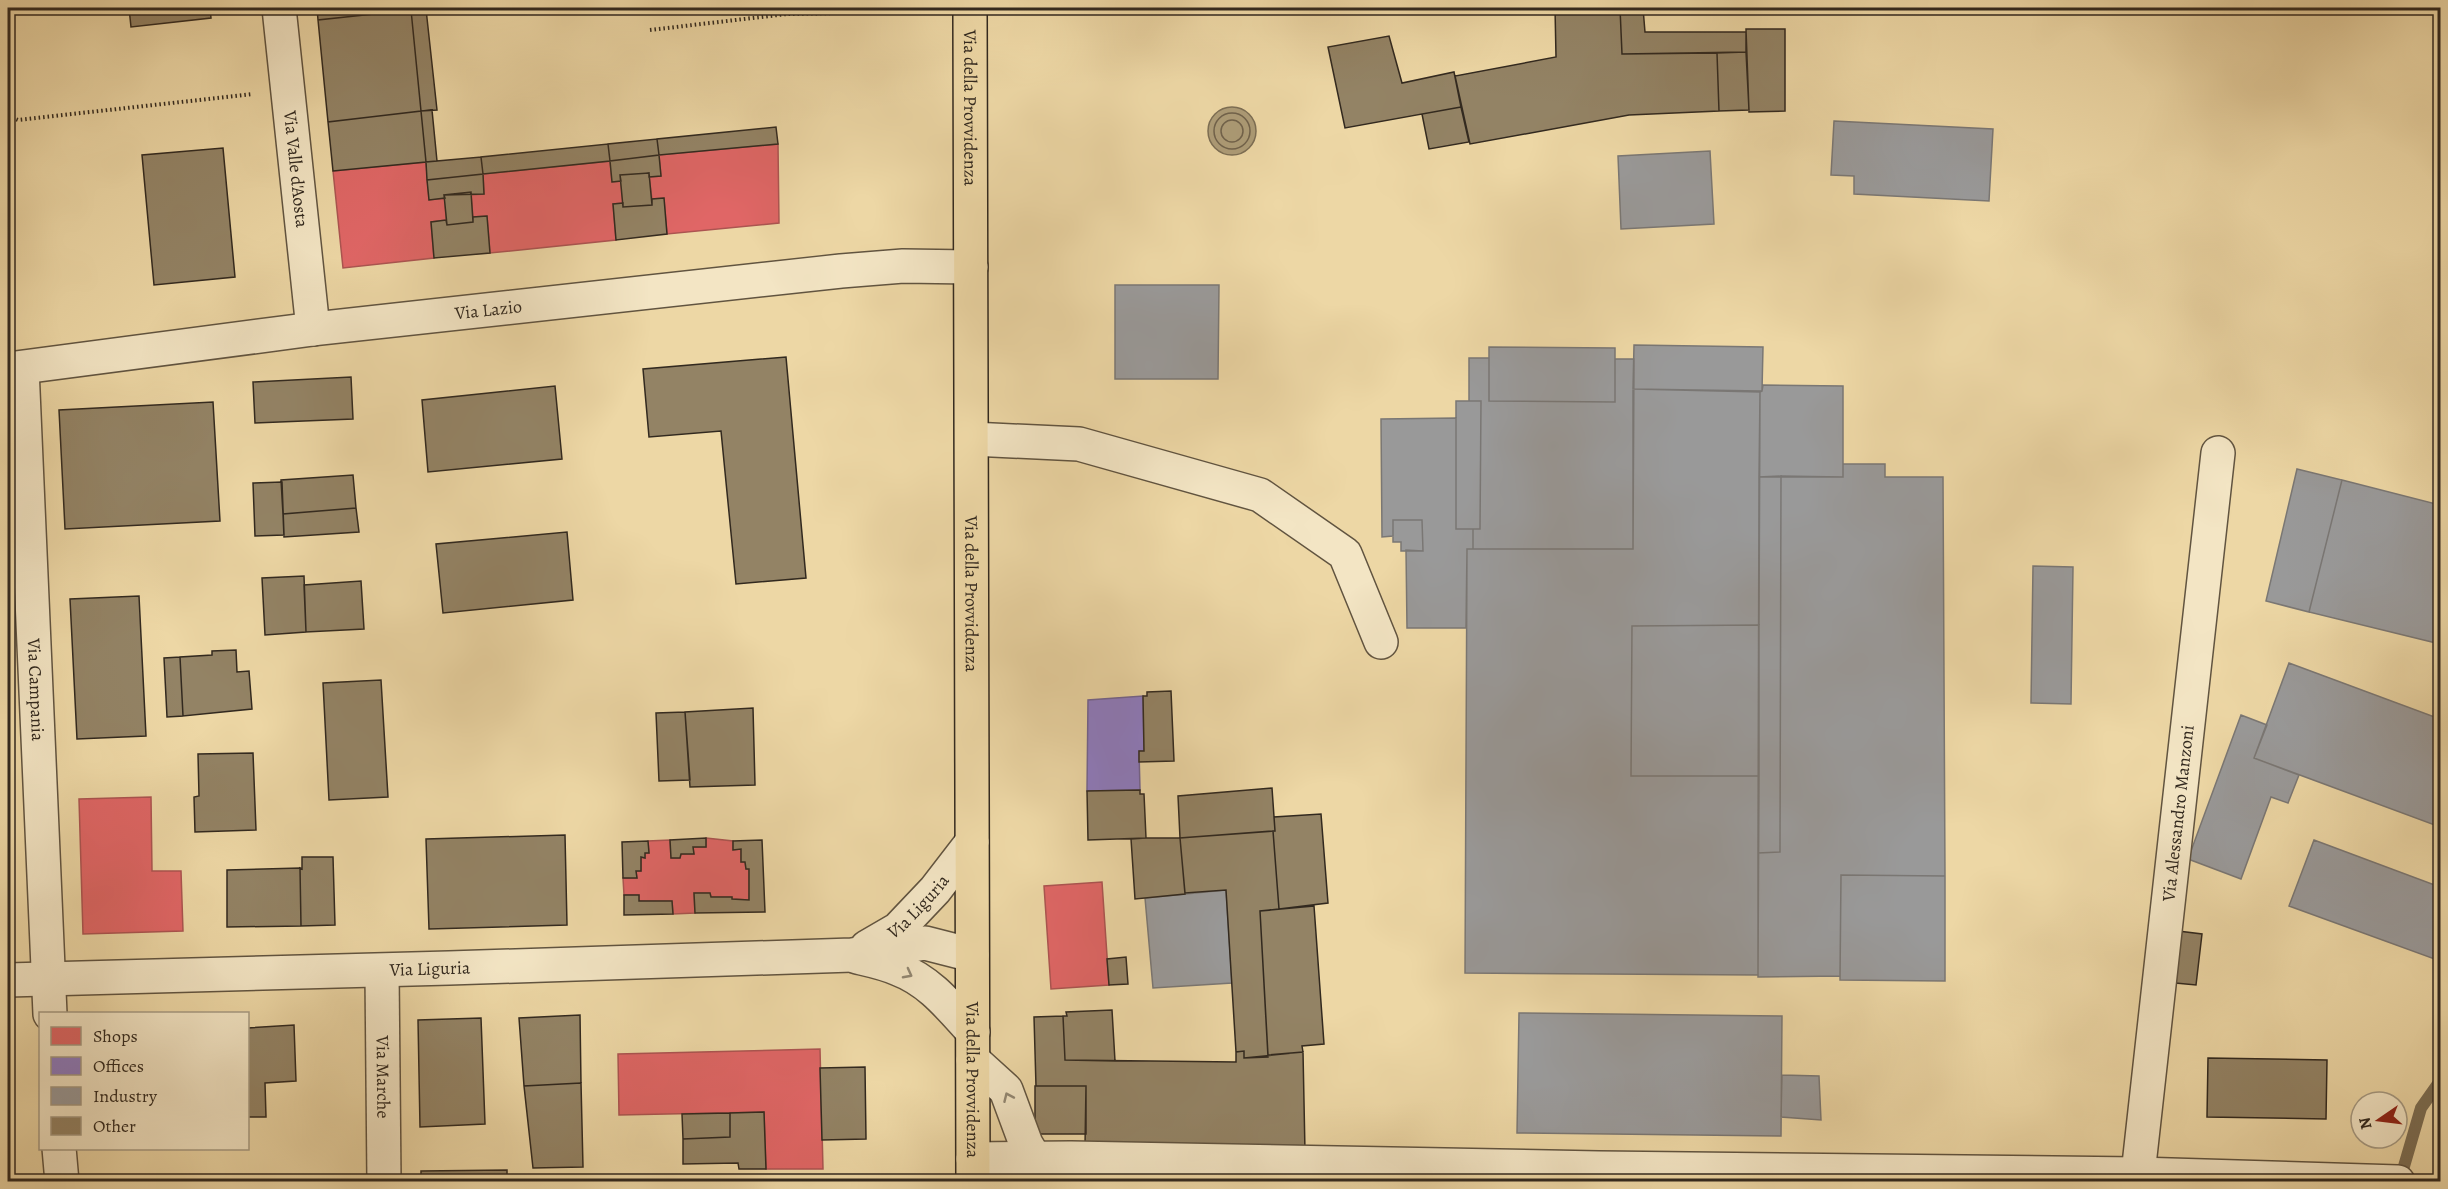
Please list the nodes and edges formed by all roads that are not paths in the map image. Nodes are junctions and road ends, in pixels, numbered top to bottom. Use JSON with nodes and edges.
{"nodes":[{"id":1,"x":279,"y":8,"type":"edge"},
{"id":2,"x":970,"y":8,"type":"edge"},
{"id":3,"x":971,"y":267,"type":"junction"},
{"id":4,"x":313,"y":329,"type":"junction"},
{"id":5,"x":15,"y":368,"type":"edge"},
{"id":6,"x":972,"y":440,"type":"junction"},
{"id":7,"x":2218,"y":453,"type":"dead end"},
{"id":8,"x":1382,"y":642,"type":"dead end"},
{"id":9,"x":972,"y":842,"type":"junction"},
{"id":10,"x":852,"y":955,"type":"junction"},
{"id":11,"x":972,"y":955,"type":"junction"},
{"id":12,"x":382,"y":972,"type":"junction"},
{"id":13,"x":48,"y":978,"type":"junction"},
{"id":14,"x":8,"y":980,"type":"edge"},
{"id":15,"x":50,"y":1012,"type":"edge"},
{"id":16,"x":973,"y":1046,"type":"junction"},
{"id":17,"x":59,"y":1150,"type":"edge"},
{"id":18,"x":1030,"y":1152,"type":"junction"},
{"id":19,"x":973,"y":1170,"type":"edge"},
{"id":20,"x":1070,"y":1170,"type":"edge"},
{"id":21,"x":2138,"y":1174,"type":"junction"},
{"id":22,"x":1599,"y":1175,"type":"edge"},
{"id":23,"x":2384,"y":1180,"type":"edge"},
{"id":24,"x":62,"y":1182,"type":"edge"},
{"id":25,"x":384,"y":1182,"type":"edge"}],
"edges":[{"from":1,"to":4,"type":"street","name":"Via Valle d'Aosta"},
{"from":2,"to":3,"type":"main road","name":"Via della Provvidenza"},
{"from":3,"to":4,"type":"street","name":"Via Lazio"},
{"from":3,"to":6,"type":"main road","name":"Via della Provvidenza"},
{"from":4,"to":5,"type":"street","name":"Via Lazio"},
{"from":5,"to":13,"type":"street","name":"Via Campania"},
{"from":6,"to":8,"type":"street"},
{"from":6,"to":9,"type":"main road","name":"Via della Provvidenza"},
{"from":7,"to":21,"type":"street","name":"Via Alessandro Manzoni"},
{"from":9,"to":10,"type":"street","name":"Via Liguria"},
{"from":9,"to":11,"type":"main road","name":"Via della Provvidenza"},
{"from":10,"to":11,"type":"street","name":"Via Liguria"},
{"from":10,"to":12,"type":"street","name":"Via Liguria"},
{"from":10,"to":16,"type":"street","name":"Via Liguria","one_way":true},
{"from":11,"to":16,"type":"main road","name":"Via della Provvidenza"},
{"from":12,"to":13,"type":"street","name":"Via Liguria"},
{"from":12,"to":25,"type":"street","name":"Via Marche"},
{"from":13,"to":14,"type":"street","name":"Via Liguria"},
{"from":13,"to":15,"type":"street","name":"Via Campania"},
{"from":18,"to":16,"type":"street","one_way":true},
{"from":16,"to":19,"type":"main road","name":"Via della Provvidenza"},
{"from":17,"to":24,"type":"street"},
{"from":18,"to":19,"type":"street"},
{"from":18,"to":20,"type":"street"},
{"from":20,"to":22,"type":"street"},
{"from":21,"to":22,"type":"street"},
{"from":21,"to":23,"type":"street"}]}
